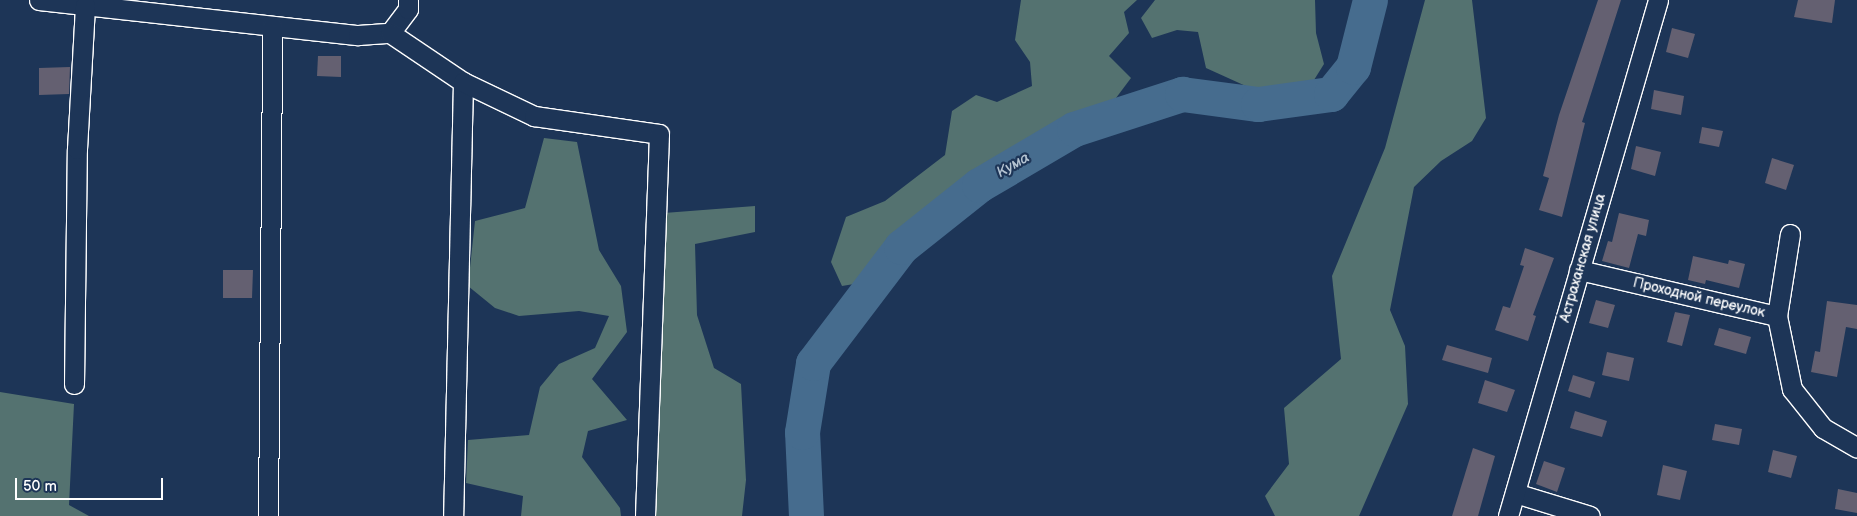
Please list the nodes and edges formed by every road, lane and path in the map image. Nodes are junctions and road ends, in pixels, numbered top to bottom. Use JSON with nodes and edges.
{"nodes":[{"id":1,"x":39,"y":0,"type":"edge"},
{"id":2,"x":408,"y":0,"type":"edge"},
{"id":3,"x":1658,"y":0,"type":"edge"},
{"id":4,"x":85,"y":5,"type":"junction"},
{"id":5,"x":272,"y":26,"type":"junction"},
{"id":6,"x":390,"y":33,"type":"junction"},
{"id":7,"x":463,"y":82,"type":"junction"},
{"id":8,"x":1790,"y":234,"type":"dead end"},
{"id":9,"x":1579,"y":270,"type":"junction"},
{"id":10,"x":1777,"y":316,"type":"junction"},
{"id":11,"x":74,"y":384,"type":"dead end"},
{"id":12,"x":1857,"y":448,"type":"edge"},
{"id":13,"x":1515,"y":493,"type":"junction"},
{"id":14,"x":268,"y":516,"type":"edge"},
{"id":15,"x":454,"y":516,"type":"edge"},
{"id":16,"x":645,"y":516,"type":"edge"},
{"id":17,"x":1508,"y":516,"type":"edge"},
{"id":18,"x":1590,"y":516,"type":"edge"}],
"edges":[{"from":1,"to":4,"type":"street"},
{"from":2,"to":6,"type":"street"},
{"from":3,"to":9,"type":"street","name":"Астраханская улица"},
{"from":4,"to":5,"type":"street"},
{"from":4,"to":11,"type":"street"},
{"from":5,"to":6,"type":"street"},
{"from":5,"to":14,"type":"street"},
{"from":6,"to":7,"type":"street"},
{"from":7,"to":15,"type":"street"},
{"from":7,"to":16,"type":"street"},
{"from":8,"to":10,"type":"street"},
{"from":9,"to":10,"type":"street","name":"Проходной переулок"},
{"from":9,"to":13,"type":"street","name":"Астраханская улица"},
{"from":10,"to":12,"type":"street","name":"Проходной переулок"},
{"from":13,"to":17,"type":"street","name":"Астраханская улица"},
{"from":13,"to":18,"type":"street"}]}
